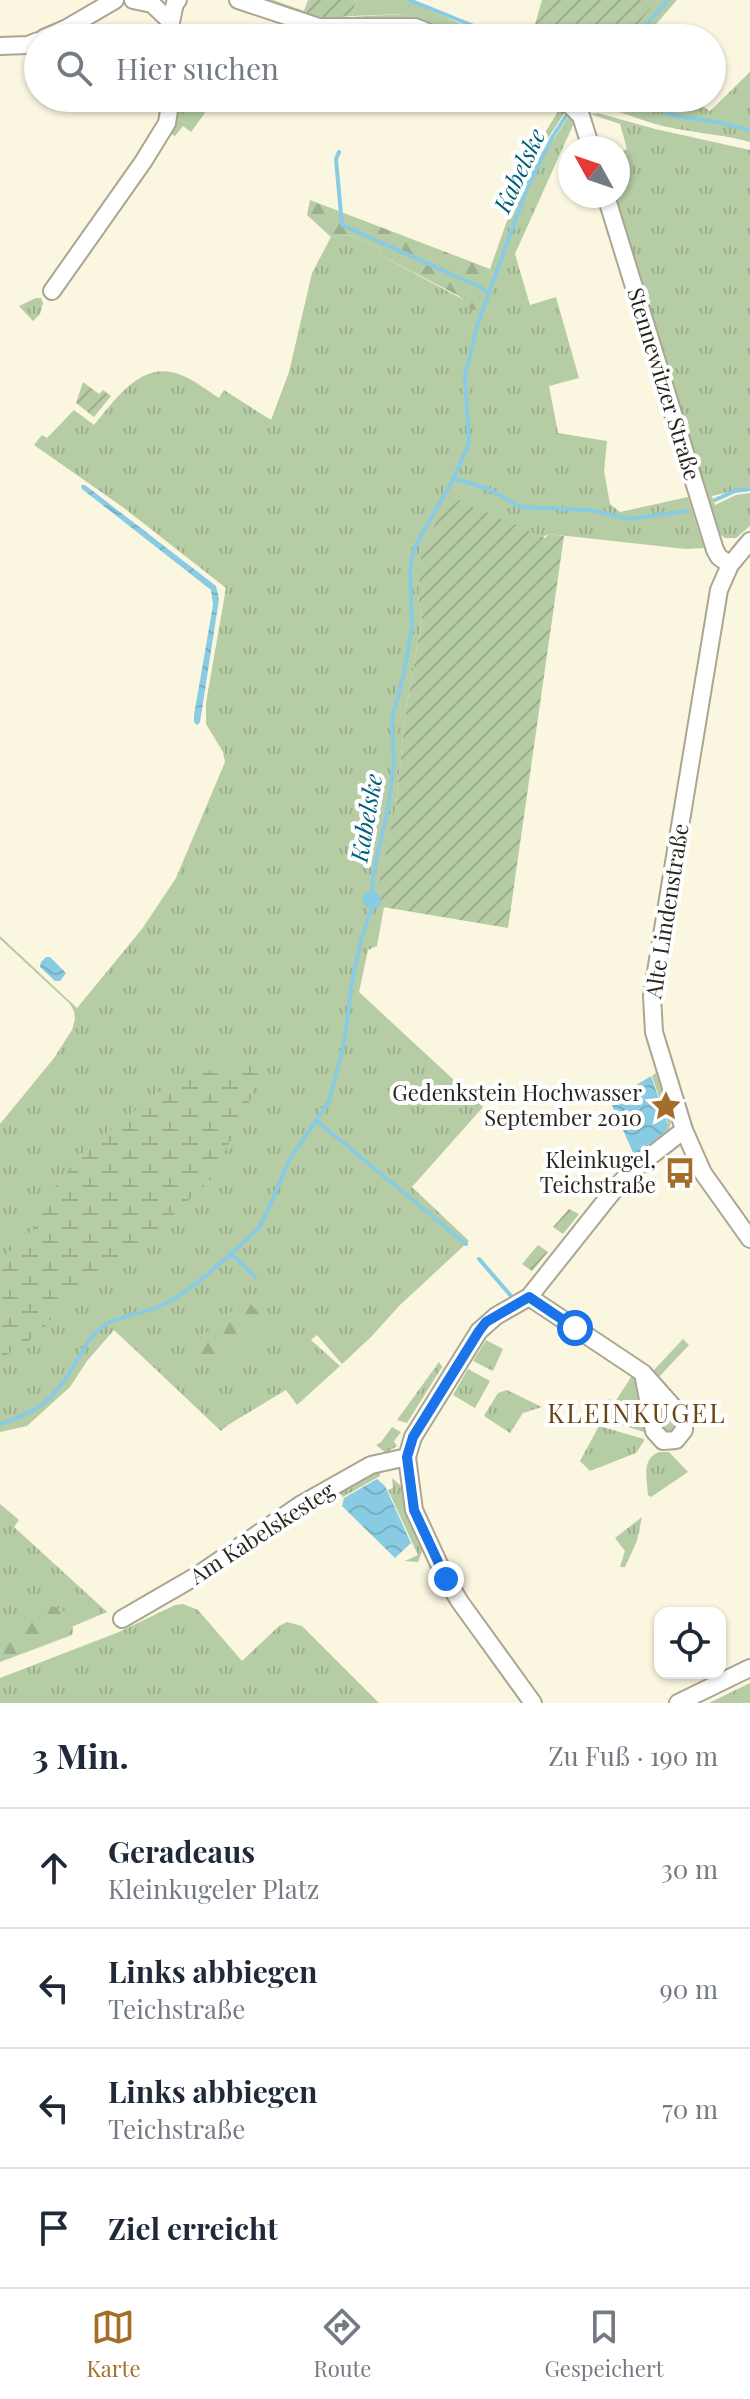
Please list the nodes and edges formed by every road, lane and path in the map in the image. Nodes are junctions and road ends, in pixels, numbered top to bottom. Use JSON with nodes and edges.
{"nodes":[{"id":1,"x":115,"y":0,"type":"edge"},
{"id":2,"x":133,"y":0,"type":"edge"},
{"id":3,"x":164,"y":0,"type":"edge"},
{"id":4,"x":178,"y":0,"type":"edge"},
{"id":5,"x":238,"y":0,"type":"edge"},
{"id":6,"x":74,"y":24,"type":"edge"},
{"id":7,"x":167,"y":24,"type":"edge"},
{"id":8,"x":170,"y":24,"type":"edge"},
{"id":9,"x":173,"y":24,"type":"edge"},
{"id":10,"x":310,"y":24,"type":"edge"},
{"id":11,"x":24,"y":45,"type":"edge"},
{"id":12,"x":0,"y":46,"type":"edge"},
{"id":13,"x":169,"y":112,"type":"edge"},
{"id":14,"x":578,"y":112,"type":"edge"},
{"id":15,"x":587,"y":136,"type":"edge"},
{"id":16,"x":610,"y":208,"type":"edge"},
{"id":17,"x":52,"y":291,"type":"dead end"},
{"id":18,"x":750,"y":541,"type":"edge"},
{"id":19,"x":730,"y":565,"type":"junction"},
{"id":20,"x":684,"y":1130,"type":"junction"},
{"id":21,"x":750,"y":1239,"type":"edge"},
{"id":22,"x":529,"y":1297,"type":"junction"},
{"id":23,"x":643,"y":1373,"type":"dead end"},
{"id":24,"x":407,"y":1457,"type":"junction"},
{"id":25,"x":122,"y":1619,"type":"dead end"},
{"id":26,"x":750,"y":1668,"type":"edge"},
{"id":27,"x":533,"y":1703,"type":"edge"},
{"id":28,"x":678,"y":1703,"type":"edge"}],
"edges":[{"from":1,"to":6,"type":"street"},
{"from":2,"to":7,"type":"street"},
{"from":3,"to":8,"type":"street"},
{"from":4,"to":9,"type":"street"},
{"from":5,"to":10,"type":"street"},
{"from":11,"to":12,"type":"street"},
{"from":13,"to":17,"type":"street"},
{"from":14,"to":15,"type":"street"},
{"from":16,"to":19,"type":"street","name":"Stennewitzer Straße"},
{"from":18,"to":19,"type":"street"},
{"from":19,"to":20,"type":"street","name":"Alte Lindenstraße"},
{"from":20,"to":21,"type":"street","name":"Alte Lindenstraße"},
{"from":20,"to":22,"type":"street"},
{"from":22,"to":23,"type":"street"},
{"from":22,"to":24,"type":"street"},
{"from":24,"to":25,"type":"street","name":"Am Kabelskesteg"},
{"from":24,"to":27,"type":"street"},
{"from":26,"to":28,"type":"street"}]}
